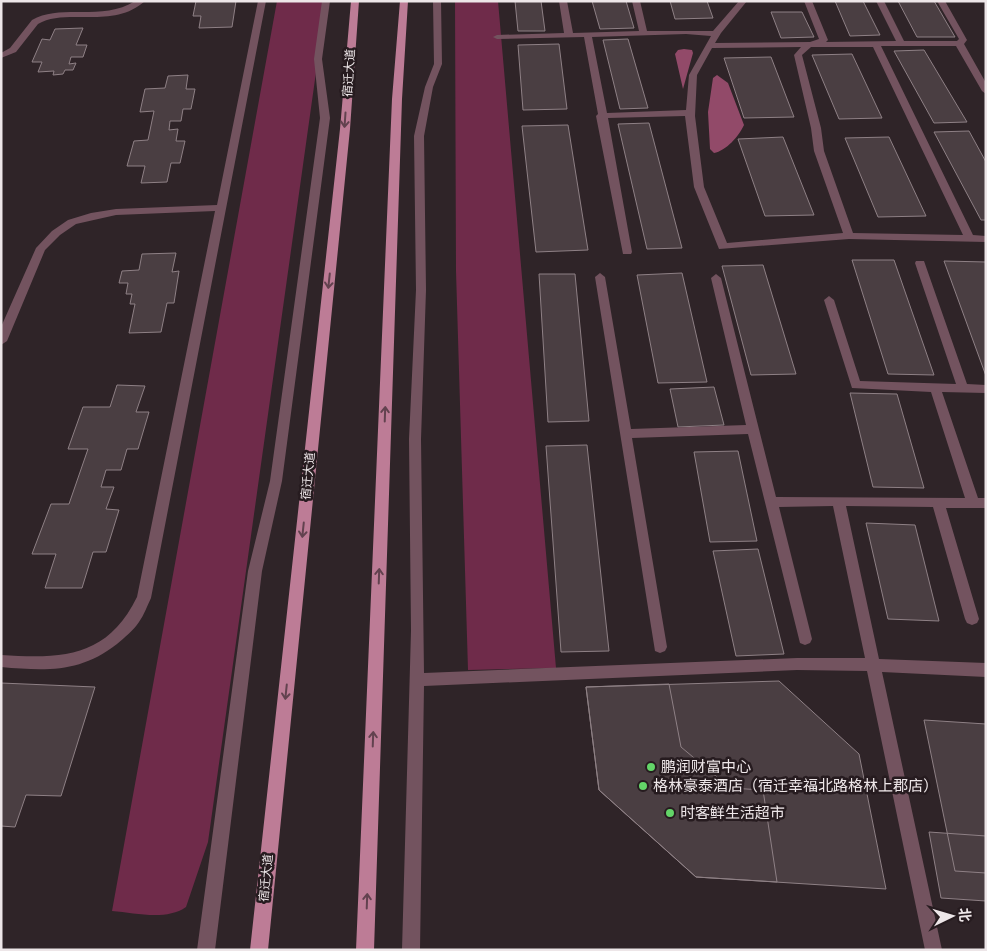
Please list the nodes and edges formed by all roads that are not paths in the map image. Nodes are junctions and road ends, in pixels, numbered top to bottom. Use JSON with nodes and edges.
{"nodes":[{"id":1,"x":141,"y":1,"type":"edge"},
{"id":2,"x":262,"y":1,"type":"edge"},
{"id":3,"x":326,"y":1,"type":"edge"},
{"id":4,"x":355,"y":1,"type":"edge"},
{"id":5,"x":404,"y":1,"type":"edge"},
{"id":6,"x":437,"y":1,"type":"edge"},
{"id":7,"x":563,"y":1,"type":"edge"},
{"id":8,"x":636,"y":1,"type":"edge"},
{"id":9,"x":743,"y":1,"type":"edge"},
{"id":10,"x":808,"y":1,"type":"edge"},
{"id":11,"x":880,"y":1,"type":"edge"},
{"id":12,"x":941,"y":1,"type":"edge"},
{"id":13,"x":644,"y":33,"type":"junction"},
{"id":14,"x":716,"y":34,"type":"junction"},
{"id":15,"x":569,"y":35,"type":"junction"},
{"id":16,"x":588,"y":35,"type":"junction"},
{"id":17,"x":497,"y":37,"type":"dead end"},
{"id":18,"x":959,"y":43,"type":"junction"},
{"id":19,"x":876,"y":44,"type":"junction"},
{"id":20,"x":901,"y":44,"type":"junction"},
{"id":21,"x":709,"y":46,"type":"junction"},
{"id":22,"x":807,"y":46,"type":"junction"},
{"id":23,"x":1,"y":56,"type":"edge"},
{"id":24,"x":986,"y":91,"type":"edge"},
{"id":25,"x":690,"y":113,"type":"junction"},
{"id":26,"x":601,"y":116,"type":"junction"},
{"id":27,"x":221,"y":208,"type":"junction"},
{"id":28,"x":849,"y":236,"type":"junction"},
{"id":29,"x":970,"y":239,"type":"junction"},
{"id":30,"x":986,"y":239,"type":"edge"},
{"id":31,"x":627,"y":252,"type":"dead end"},
{"id":32,"x":920,"y":263,"type":"dead end"},
{"id":33,"x":600,"y":277,"type":"dead end"},
{"id":34,"x":716,"y":278,"type":"dead end"},
{"id":35,"x":829,"y":300,"type":"dead end"},
{"id":36,"x":1,"y":341,"type":"edge"},
{"id":37,"x":935,"y":387,"type":"junction"},
{"id":38,"x":963,"y":388,"type":"junction"},
{"id":39,"x":986,"y":389,"type":"edge"},
{"id":40,"x":753,"y":429,"type":"junction"},
{"id":41,"x":625,"y":434,"type":"junction"},
{"id":42,"x":838,"y":501,"type":"junction"},
{"id":43,"x":771,"y":502,"type":"junction"},
{"id":44,"x":938,"y":503,"type":"junction"},
{"id":45,"x":979,"y":503,"type":"edge"},
{"id":46,"x":972,"y":619,"type":"dead end"},
{"id":47,"x":805,"y":639,"type":"dead end"},
{"id":48,"x":660,"y":647,"type":"dead end"},
{"id":49,"x":1,"y":661,"type":"edge"},
{"id":50,"x":873,"y":665,"type":"junction"},
{"id":51,"x":986,"y":670,"type":"edge"},
{"id":52,"x":417,"y":680,"type":"junction"},
{"id":53,"x":206,"y":950,"type":"edge"},
{"id":54,"x":259,"y":950,"type":"edge"},
{"id":55,"x":366,"y":950,"type":"edge"},
{"id":56,"x":411,"y":950,"type":"edge"},
{"id":57,"x":934,"y":950,"type":"edge"}],
"edges":[{"from":1,"to":23,"type":"lane"},
{"from":2,"to":27,"type":"lane"},
{"from":3,"to":53,"type":"lane"},
{"from":4,"to":54,"type":"main road","name":"宿迁大道","one_way":true},
{"from":55,"to":5,"type":"main road","one_way":true},
{"from":6,"to":52,"type":"lane"},
{"from":7,"to":15,"type":"lane"},
{"from":8,"to":13,"type":"lane"},
{"from":9,"to":14,"type":"lane"},
{"from":10,"to":22,"type":"lane"},
{"from":11,"to":20,"type":"lane"},
{"from":12,"to":18,"type":"lane"},
{"from":13,"to":14,"type":"lane"},
{"from":13,"to":16,"type":"lane"},
{"from":14,"to":21,"type":"lane"},
{"from":15,"to":16,"type":"lane"},
{"from":15,"to":17,"type":"lane"},
{"from":16,"to":26,"type":"lane"},
{"from":18,"to":20,"type":"lane"},
{"from":18,"to":24,"type":"lane"},
{"from":19,"to":20,"type":"lane"},
{"from":19,"to":22,"type":"lane"},
{"from":19,"to":29,"type":"lane"},
{"from":21,"to":22,"type":"lane"},
{"from":21,"to":25,"type":"lane"},
{"from":22,"to":28,"type":"lane"},
{"from":25,"to":26,"type":"lane"},
{"from":25,"to":28,"type":"lane"},
{"from":26,"to":31,"type":"lane"},
{"from":27,"to":36,"type":"lane"},
{"from":27,"to":49,"type":"lane"},
{"from":28,"to":29,"type":"lane"},
{"from":29,"to":30,"type":"lane"},
{"from":32,"to":38,"type":"lane"},
{"from":33,"to":41,"type":"lane"},
{"from":34,"to":40,"type":"lane"},
{"from":35,"to":37,"type":"lane"},
{"from":37,"to":38,"type":"lane"},
{"from":37,"to":45,"type":"lane"},
{"from":38,"to":39,"type":"lane"},
{"from":40,"to":41,"type":"lane"},
{"from":40,"to":43,"type":"lane"},
{"from":41,"to":48,"type":"lane"},
{"from":42,"to":43,"type":"lane"},
{"from":42,"to":44,"type":"lane"},
{"from":42,"to":50,"type":"lane"},
{"from":43,"to":47,"type":"lane"},
{"from":44,"to":45,"type":"lane"},
{"from":44,"to":46,"type":"lane"},
{"from":50,"to":51,"type":"lane"},
{"from":50,"to":52,"type":"lane"},
{"from":50,"to":57,"type":"lane"},
{"from":52,"to":56,"type":"lane"}]}
